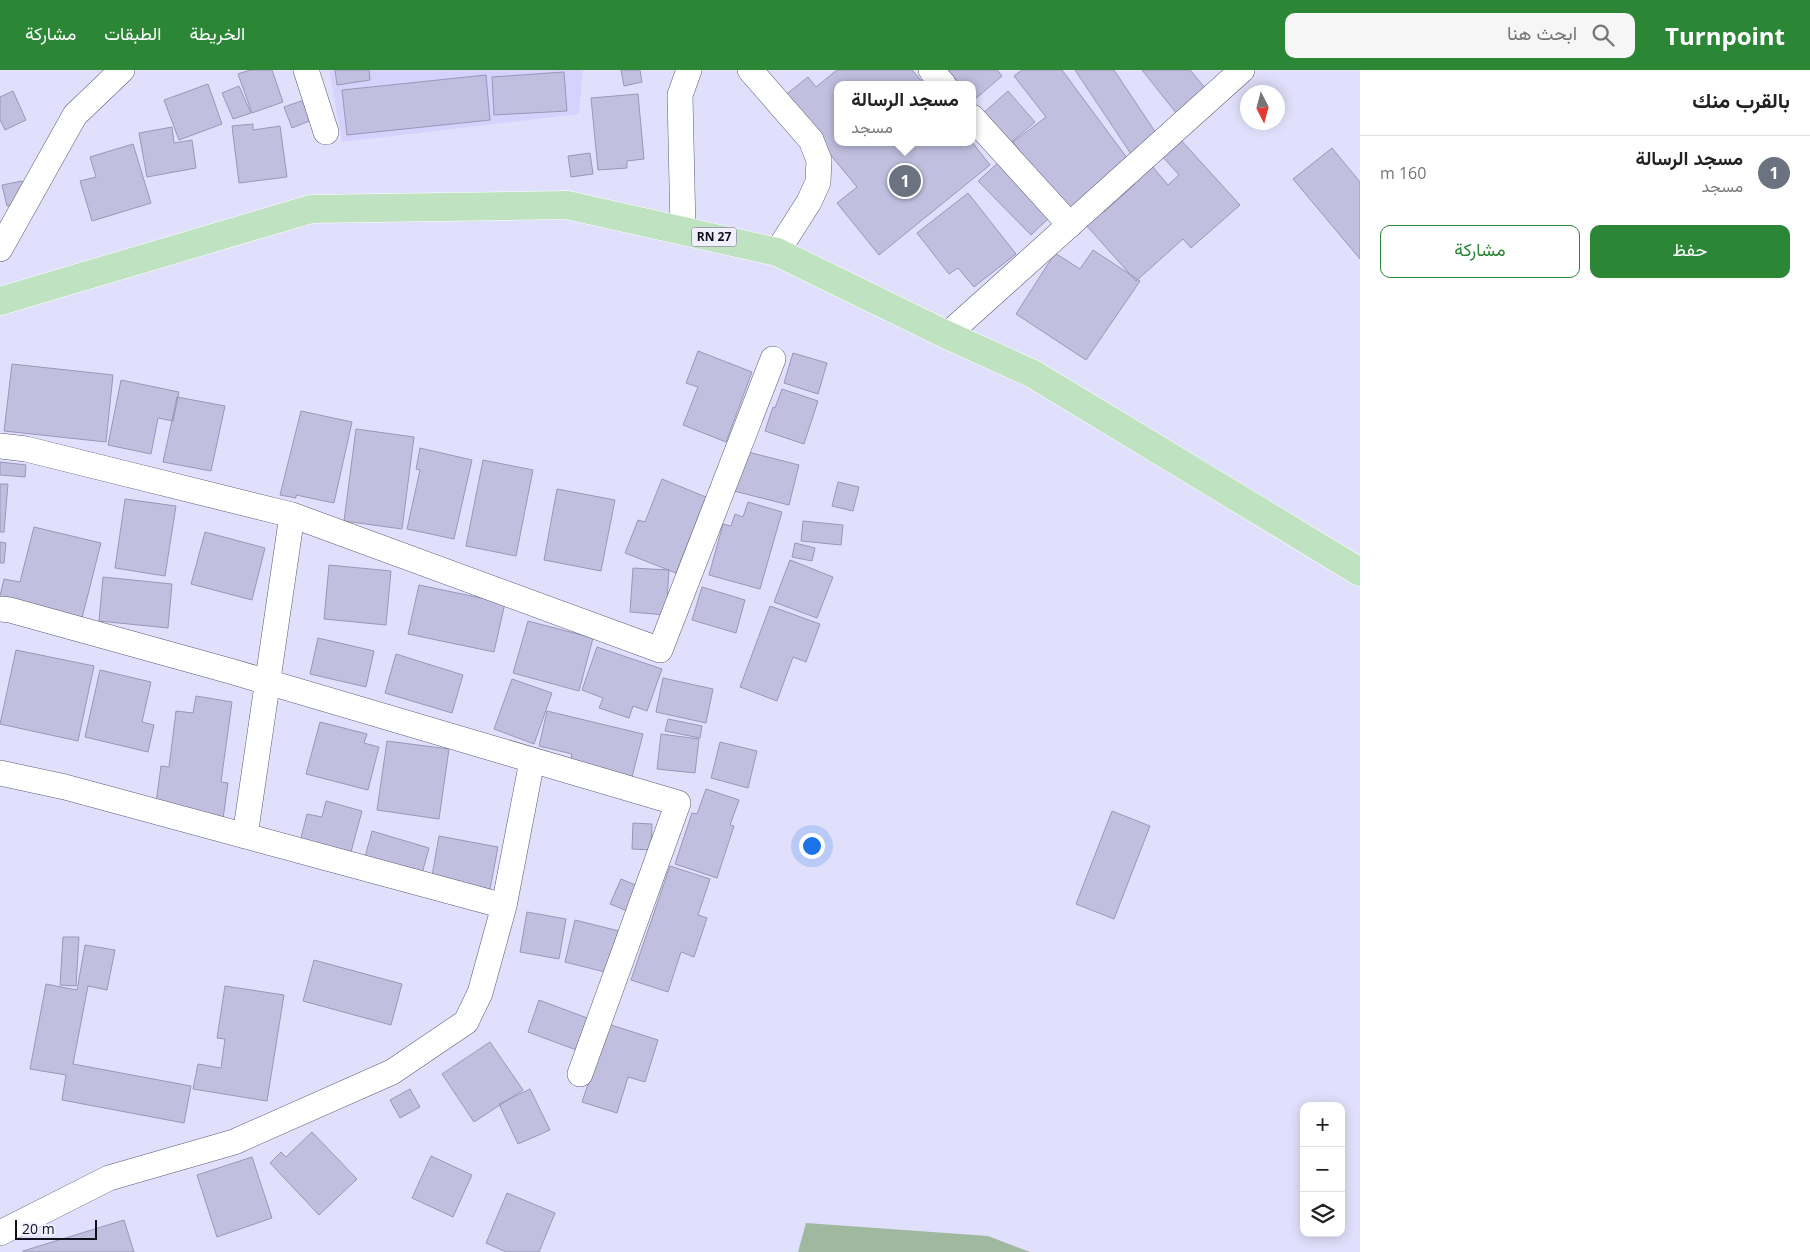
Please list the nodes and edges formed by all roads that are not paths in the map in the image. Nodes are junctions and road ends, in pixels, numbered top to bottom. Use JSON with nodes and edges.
{"nodes":[{"id":1,"x":122,"y":70,"type":"edge"},
{"id":2,"x":306,"y":70,"type":"edge"},
{"id":3,"x":690,"y":70,"type":"edge"},
{"id":4,"x":750,"y":70,"type":"edge"},
{"id":5,"x":931,"y":70,"type":"edge"},
{"id":6,"x":1242,"y":70,"type":"edge"},
{"id":7,"x":941,"y":81,"type":"edge"},
{"id":8,"x":976,"y":120,"type":"edge"},
{"id":9,"x":326,"y":132,"type":"dead end"},
{"id":10,"x":1070,"y":225,"type":"junction"},
{"id":11,"x":683,"y":230,"type":"junction"},
{"id":12,"x":0,"y":249,"type":"edge"},
{"id":13,"x":777,"y":252,"type":"junction"},
{"id":14,"x":0,"y":301,"type":"edge"},
{"id":15,"x":947,"y":335,"type":"junction"},
{"id":16,"x":773,"y":359,"type":"dead end"},
{"id":17,"x":0,"y":446,"type":"edge"},
{"id":18,"x":292,"y":515,"type":"junction"},
{"id":19,"x":1360,"y":572,"type":"edge"},
{"id":20,"x":0,"y":609,"type":"edge"},
{"id":21,"x":267,"y":682,"type":"junction"},
{"id":22,"x":532,"y":761,"type":"junction"},
{"id":23,"x":0,"y":774,"type":"edge"},
{"id":24,"x":246,"y":836,"type":"junction"},
{"id":25,"x":504,"y":906,"type":"junction"},
{"id":26,"x":580,"y":1074,"type":"dead end"},
{"id":27,"x":0,"y":1233,"type":"edge"}],
"edges":[{"from":1,"to":12,"type":"street"},
{"from":2,"to":9,"type":"street"},
{"from":3,"to":11,"type":"street"},
{"from":4,"to":13,"type":"street"},
{"from":5,"to":7,"type":"street"},
{"from":6,"to":10,"type":"street"},
{"from":8,"to":10,"type":"street"},
{"from":10,"to":15,"type":"street"},
{"from":11,"to":13,"type":"main road","number":"RN 27"},
{"from":11,"to":14,"type":"main road","number":"RN 27"},
{"from":13,"to":15,"type":"main road","number":"RN 27"},
{"from":15,"to":19,"type":"main road","number":"RN 27"},
{"from":16,"to":18,"type":"street"},
{"from":17,"to":18,"type":"street"},
{"from":18,"to":21,"type":"street"},
{"from":20,"to":21,"type":"street"},
{"from":21,"to":22,"type":"street"},
{"from":21,"to":24,"type":"street"},
{"from":22,"to":25,"type":"street"},
{"from":22,"to":26,"type":"street"},
{"from":23,"to":24,"type":"street"},
{"from":24,"to":25,"type":"street"},
{"from":25,"to":27,"type":"street"}]}
